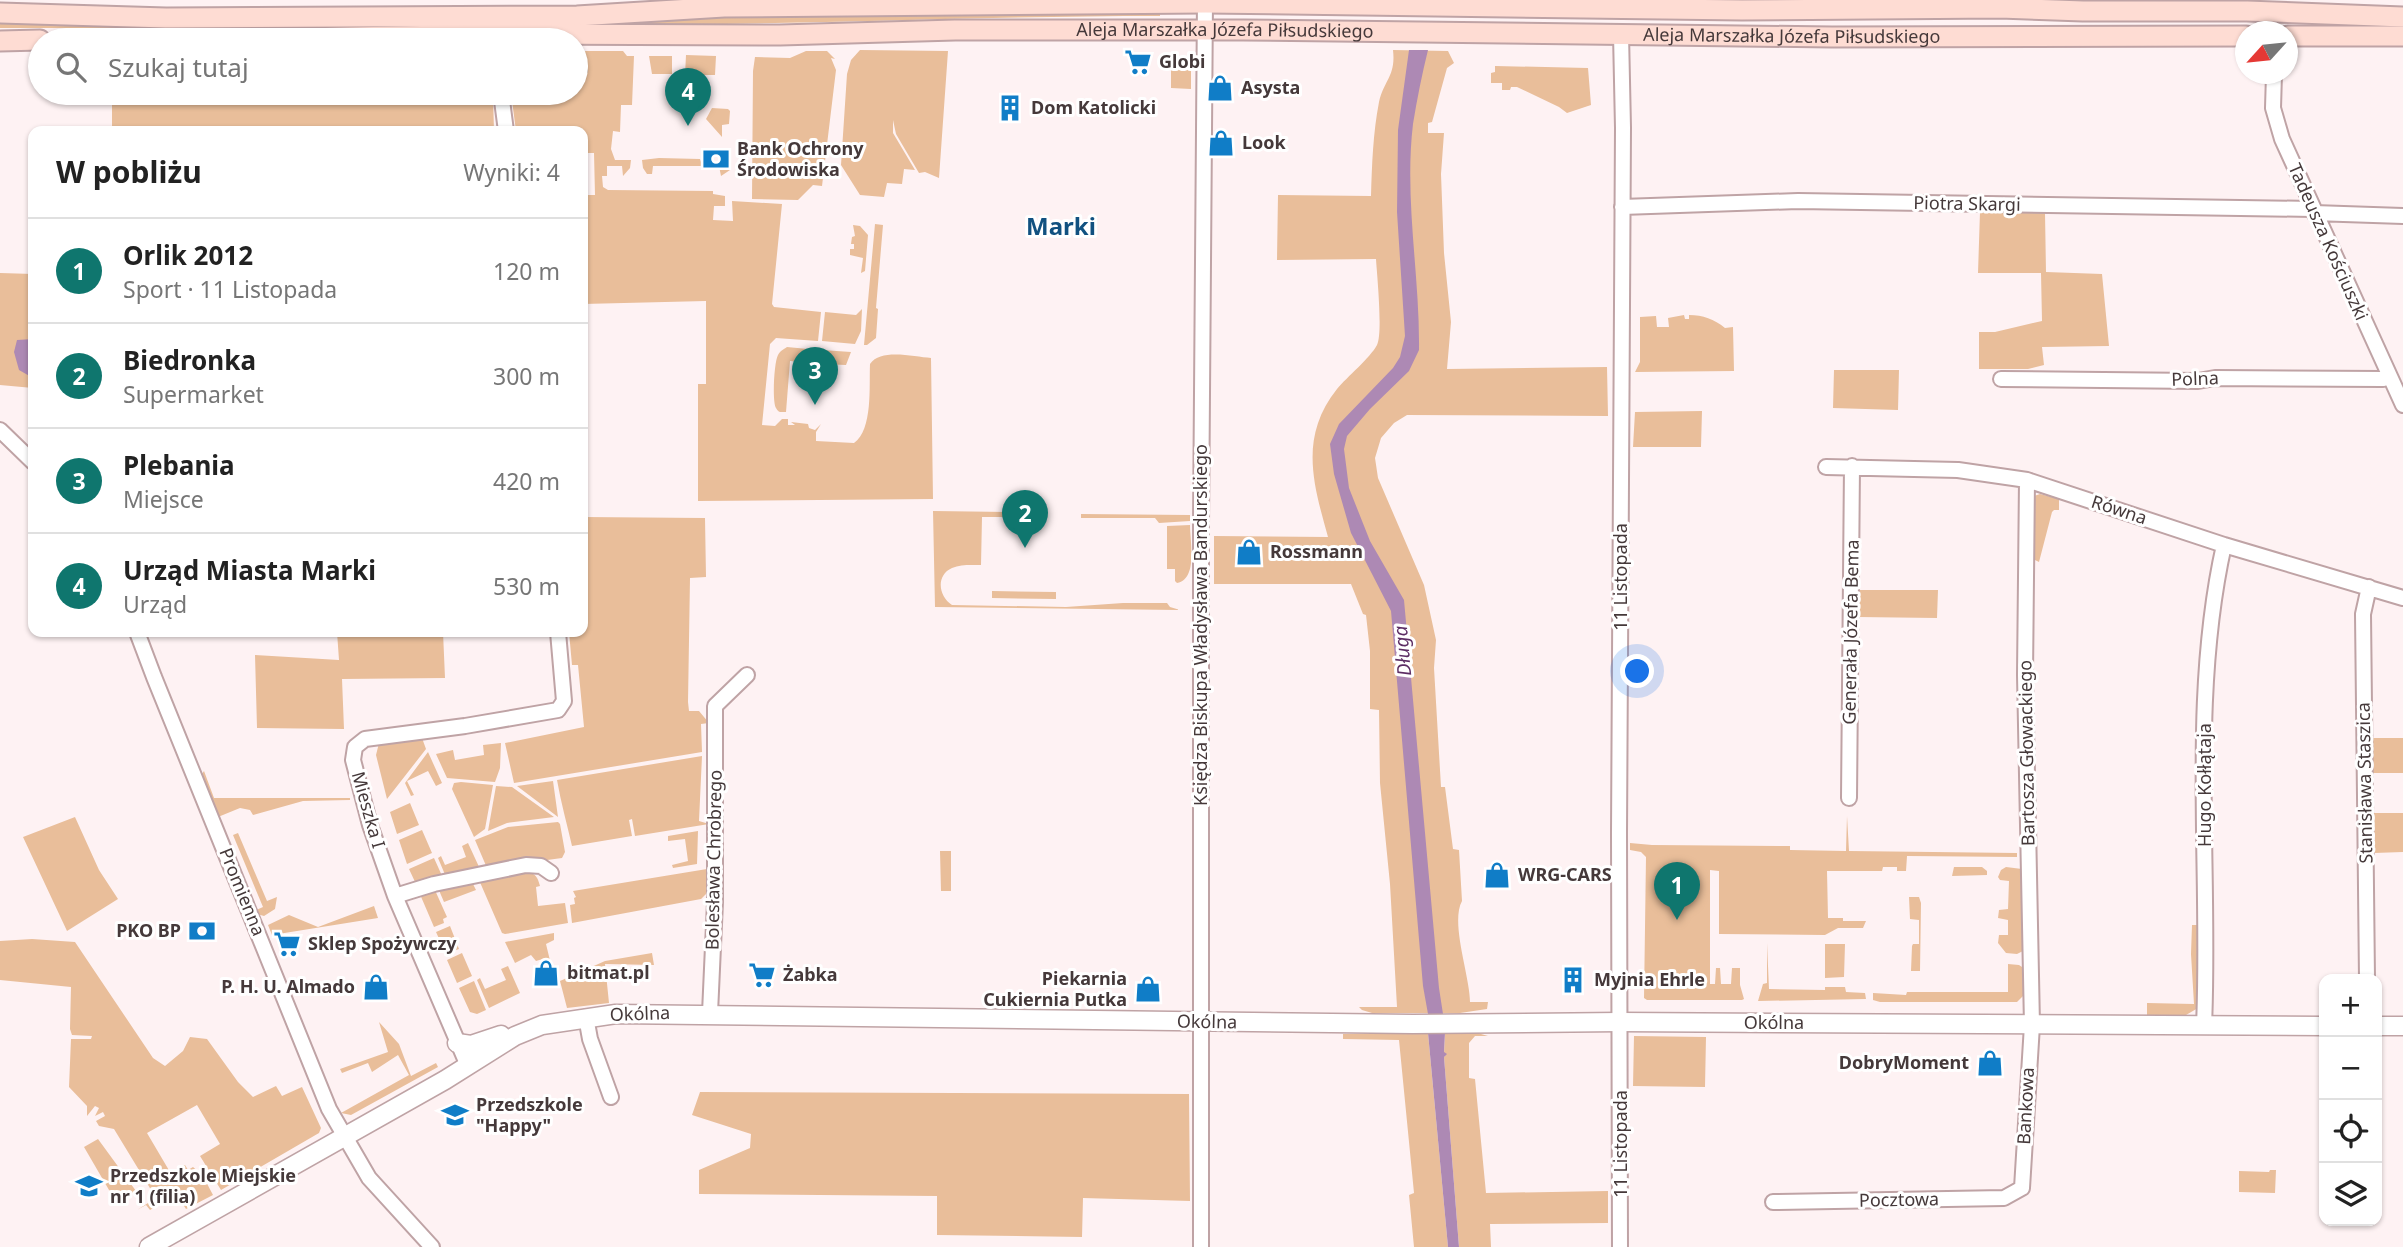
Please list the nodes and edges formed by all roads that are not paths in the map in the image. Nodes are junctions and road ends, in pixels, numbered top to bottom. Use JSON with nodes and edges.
{"nodes":[{"id":1,"x":1205,"y":2,"type":"edge"},
{"id":2,"x":2040,"y":3,"type":"edge"},
{"id":3,"x":0,"y":13,"type":"edge"},
{"id":4,"x":2403,"y":17,"type":"edge"},
{"id":5,"x":1204,"y":30,"type":"junction"},
{"id":6,"x":1621,"y":34,"type":"junction"},
{"id":7,"x":588,"y":36,"type":"edge"},
{"id":8,"x":2038,"y":36,"type":"junction"},
{"id":9,"x":2235,"y":36,"type":"edge"},
{"id":10,"x":2298,"y":36,"type":"edge"},
{"id":11,"x":2403,"y":36,"type":"edge"},
{"id":12,"x":0,"y":40,"type":"edge"},
{"id":13,"x":28,"y":40,"type":"edge"},
{"id":14,"x":2274,"y":84,"type":"edge"},
{"id":15,"x":503,"y":105,"type":"edge"},
{"id":16,"x":505,"y":126,"type":"edge"},
{"id":17,"x":1622,"y":207,"type":"junction"},
{"id":18,"x":2313,"y":211,"type":"junction"},
{"id":19,"x":2403,"y":216,"type":"edge"},
{"id":20,"x":2389,"y":377,"type":"junction"},
{"id":21,"x":2001,"y":379,"type":"dead end"},
{"id":22,"x":2403,"y":405,"type":"edge"},
{"id":23,"x":0,"y":429,"type":"edge"},
{"id":24,"x":28,"y":457,"type":"edge"},
{"id":25,"x":1852,"y":466,"type":"junction"},
{"id":26,"x":1826,"y":467,"type":"dead end"},
{"id":27,"x":2027,"y":480,"type":"junction"},
{"id":28,"x":2224,"y":545,"type":"junction"},
{"id":29,"x":2369,"y":587,"type":"junction"},
{"id":30,"x":2403,"y":598,"type":"edge"},
{"id":31,"x":139,"y":637,"type":"edge"},
{"id":32,"x":559,"y":637,"type":"edge"},
{"id":33,"x":747,"y":675,"type":"dead end"},
{"id":34,"x":1849,"y":798,"type":"dead end"},
{"id":35,"x":551,"y":873,"type":"dead end"},
{"id":36,"x":395,"y":896,"type":"junction"},
{"id":37,"x":2367,"y":974,"type":"edge"},
{"id":38,"x":710,"y":1013,"type":"junction"},
{"id":39,"x":586,"y":1017,"type":"junction"},
{"id":40,"x":1200,"y":1022,"type":"junction"},
{"id":41,"x":1620,"y":1022,"type":"junction"},
{"id":42,"x":2032,"y":1025,"type":"junction"},
{"id":43,"x":2204,"y":1026,"type":"junction"},
{"id":44,"x":2319,"y":1026,"type":"edge"},
{"id":45,"x":2382,"y":1026,"type":"edge"},
{"id":46,"x":2403,"y":1026,"type":"edge"},
{"id":47,"x":522,"y":1032,"type":"junction"},
{"id":48,"x":457,"y":1043,"type":"junction"},
{"id":49,"x":468,"y":1066,"type":"junction"},
{"id":50,"x":611,"y":1097,"type":"dead end"},
{"id":51,"x":344,"y":1136,"type":"junction"},
{"id":52,"x":2022,"y":1188,"type":"joint"},
{"id":53,"x":1773,"y":1202,"type":"dead end"},
{"id":54,"x":149,"y":1247,"type":"edge"},
{"id":55,"x":432,"y":1247,"type":"edge"},
{"id":56,"x":1201,"y":1247,"type":"edge"},
{"id":57,"x":1620,"y":1247,"type":"edge"}],
"edges":[{"from":1,"to":2,"type":"main road","name":"Aleja Marszałka Józefa Piłsudskiego"},
{"from":1,"to":3,"type":"main road","name":"Aleja Marszałka Józefa Piłsudskiego"},
{"from":1,"to":5,"type":"street","name":"Księdza Biskupa Władysława Bandurskiego"},
{"from":2,"to":4,"type":"main road","name":"Aleja Marszałka Józefa Piłsudskiego"},
{"from":2,"to":8,"type":"street"},
{"from":5,"to":6,"type":"main road","name":"Aleja Marszałka Józefa Piłsudskiego"},
{"from":5,"to":7,"type":"main road","name":"Aleja Marszałka Józefa Piłsudskiego"},
{"from":5,"to":40,"type":"street","name":"Księdza Biskupa Władysława Bandurskiego"},
{"from":6,"to":8,"type":"main road","name":"Aleja Marszałka Józefa Piłsudskiego"},
{"from":6,"to":17,"type":"street","name":"11 Listopada"},
{"from":8,"to":9,"type":"main road","name":"Aleja Marszałka Józefa Piłsudskiego"},
{"from":10,"to":11,"type":"main road"},
{"from":12,"to":13,"type":"main road"},
{"from":14,"to":18,"type":"street","name":"Tadeusza Kościuszki"},
{"from":15,"to":16,"type":"street"},
{"from":17,"to":18,"type":"street","name":"Piotra Skargi"},
{"from":17,"to":41,"type":"street","name":"11 Listopada"},
{"from":18,"to":19,"type":"street","name":"Piotra Skargi"},
{"from":18,"to":20,"type":"street","name":"Tadeusza Kościuszki"},
{"from":20,"to":21,"type":"street","name":"Polna"},
{"from":20,"to":22,"type":"street","name":"Tadeusza Kościuszki"},
{"from":23,"to":24,"type":"street"},
{"from":25,"to":26,"type":"street","name":"Równa"},
{"from":25,"to":27,"type":"street","name":"Równa"},
{"from":25,"to":34,"type":"street","name":"Generała Józefa Bema"},
{"from":27,"to":28,"type":"street","name":"Równa"},
{"from":27,"to":42,"type":"street","name":"Bartosza Głowackiego"},
{"from":28,"to":29,"type":"street","name":"Równa"},
{"from":28,"to":43,"type":"street","name":"Hugo Kołłątaja"},
{"from":29,"to":30,"type":"street","name":"Równa"},
{"from":29,"to":37,"type":"street","name":"Stanisława Staszica"},
{"from":31,"to":51,"type":"street","name":"Promienna"},
{"from":32,"to":36,"type":"street","name":"Mieszka I"},
{"from":33,"to":38,"type":"street","name":"Bolesława Chrobrego"},
{"from":35,"to":36,"type":"street"},
{"from":36,"to":48,"type":"street","name":"Mieszka I"},
{"from":38,"to":39,"type":"street","name":"Okólna"},
{"from":38,"to":40,"type":"street","name":"Okólna"},
{"from":39,"to":47,"type":"street","name":"Okólna"},
{"from":39,"to":50,"type":"street"},
{"from":40,"to":41,"type":"street","name":"Okólna"},
{"from":40,"to":56,"type":"street","name":"Księdza Biskupa Władysława Bandurskiego"},
{"from":41,"to":42,"type":"street","name":"Okólna"},
{"from":41,"to":57,"type":"street","name":"11 Listopada"},
{"from":42,"to":43,"type":"street","name":"Okólna"},
{"from":42,"to":52,"type":"street","name":"Bankowa"},
{"from":43,"to":44,"type":"street","name":"Okólna"},
{"from":45,"to":46,"type":"street"},
{"from":47,"to":48,"type":"street"},
{"from":47,"to":49,"type":"street","name":"Okólna"},
{"from":48,"to":49,"type":"street","name":"Mieszka I"},
{"from":49,"to":51,"type":"street","name":"Okólna"},
{"from":51,"to":54,"type":"street","name":"Okólna"},
{"from":51,"to":55,"type":"street","name":"Promienna"},
{"from":52,"to":53,"type":"street","name":"Pocztowa"}]}
